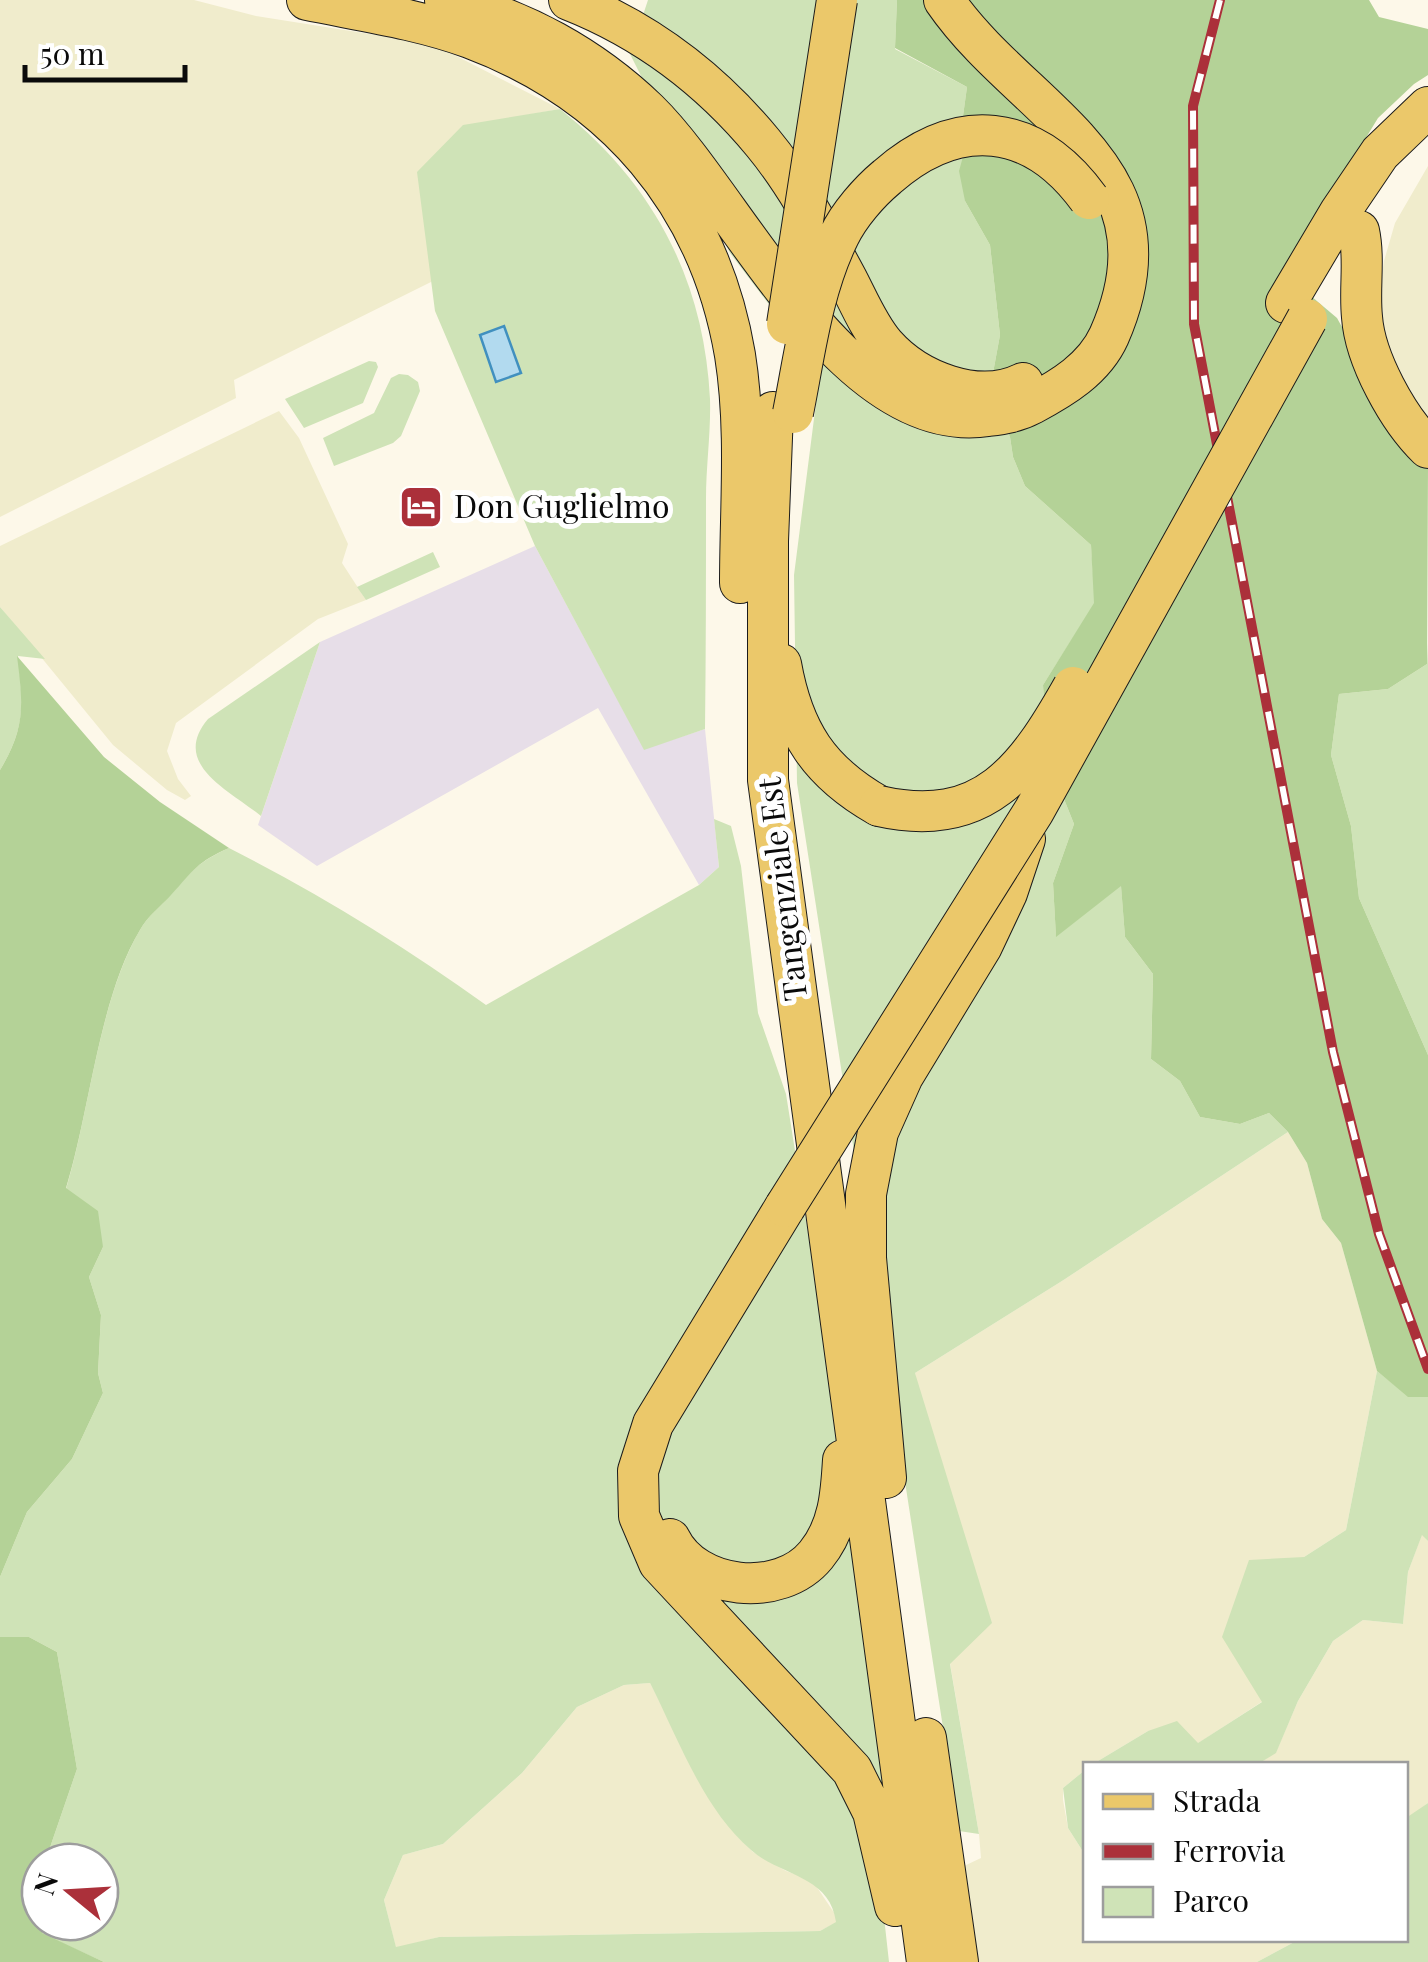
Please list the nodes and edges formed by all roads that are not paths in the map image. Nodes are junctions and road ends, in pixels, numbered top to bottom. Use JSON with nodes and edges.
{"nodes":[{"id":1,"x":306,"y":0,"type":"edge"},
{"id":2,"x":446,"y":0,"type":"edge"},
{"id":3,"x":569,"y":0,"type":"edge"},
{"id":4,"x":836,"y":0,"type":"edge"},
{"id":5,"x":944,"y":0,"type":"edge"},
{"id":6,"x":1428,"y":108,"type":"edge"},
{"id":7,"x":1428,"y":118,"type":"edge"},
{"id":8,"x":1359,"y":231,"type":"junction"},
{"id":9,"x":1296,"y":311,"type":"junction"},
{"id":10,"x":769,"y":411,"type":"junction"},
{"id":11,"x":1428,"y":448,"type":"edge"},
{"id":12,"x":768,"y":540,"type":"junction"},
{"id":13,"x":768,"y":780,"type":"junction"},
{"id":14,"x":1034,"y":811,"type":"junction"},
{"id":15,"x":785,"y":1207,"type":"junction"},
{"id":16,"x":848,"y":1391,"type":"junction"},
{"id":17,"x":896,"y":1576,"type":"junction"},
{"id":18,"x":903,"y":1776,"type":"junction"},
{"id":19,"x":918,"y":1900,"type":"junction"},
{"id":20,"x":909,"y":1958,"type":"edge"},
{"id":21,"x":939,"y":1962,"type":"edge"},
{"id":22,"x":958,"y":1962,"type":"edge"}],
"edges":[{"from":1,"to":10,"type":"main road"},
{"from":2,"to":5,"type":"main road","bridge":true},
{"from":3,"to":10,"type":"main road","bridge":true},
{"from":4,"to":10,"type":"main road","name":"Tangenziale Est","bridge":true},
{"from":6,"to":9,"type":"main road"},
{"from":7,"to":8,"type":"main road"},
{"from":8,"to":9,"type":"main road"},
{"from":8,"to":11,"type":"main road"},
{"from":9,"to":12,"type":"main road","bridge":true},
{"from":9,"to":14,"type":"main road","bridge":true},
{"from":10,"to":12,"type":"main road","name":"Tangenziale Est"},
{"from":10,"to":13,"type":"main road"},
{"from":12,"to":13,"type":"main road","name":"Tangenziale Est"},
{"from":13,"to":16,"type":"main road","name":"Tangenziale Est"},
{"from":14,"to":15,"type":"main road","bridge":true},
{"from":14,"to":17,"type":"main road","bridge":true},
{"from":15,"to":16,"type":"main road"},
{"from":15,"to":20,"type":"main road"},
{"from":16,"to":18,"type":"main road","name":"Tangenziale Est"},
{"from":17,"to":18,"type":"main road"},
{"from":17,"to":22,"type":"main road"},
{"from":18,"to":19,"type":"main road"},
{"from":19,"to":20,"type":"main road"},
{"from":19,"to":21,"type":"main road"}]}
